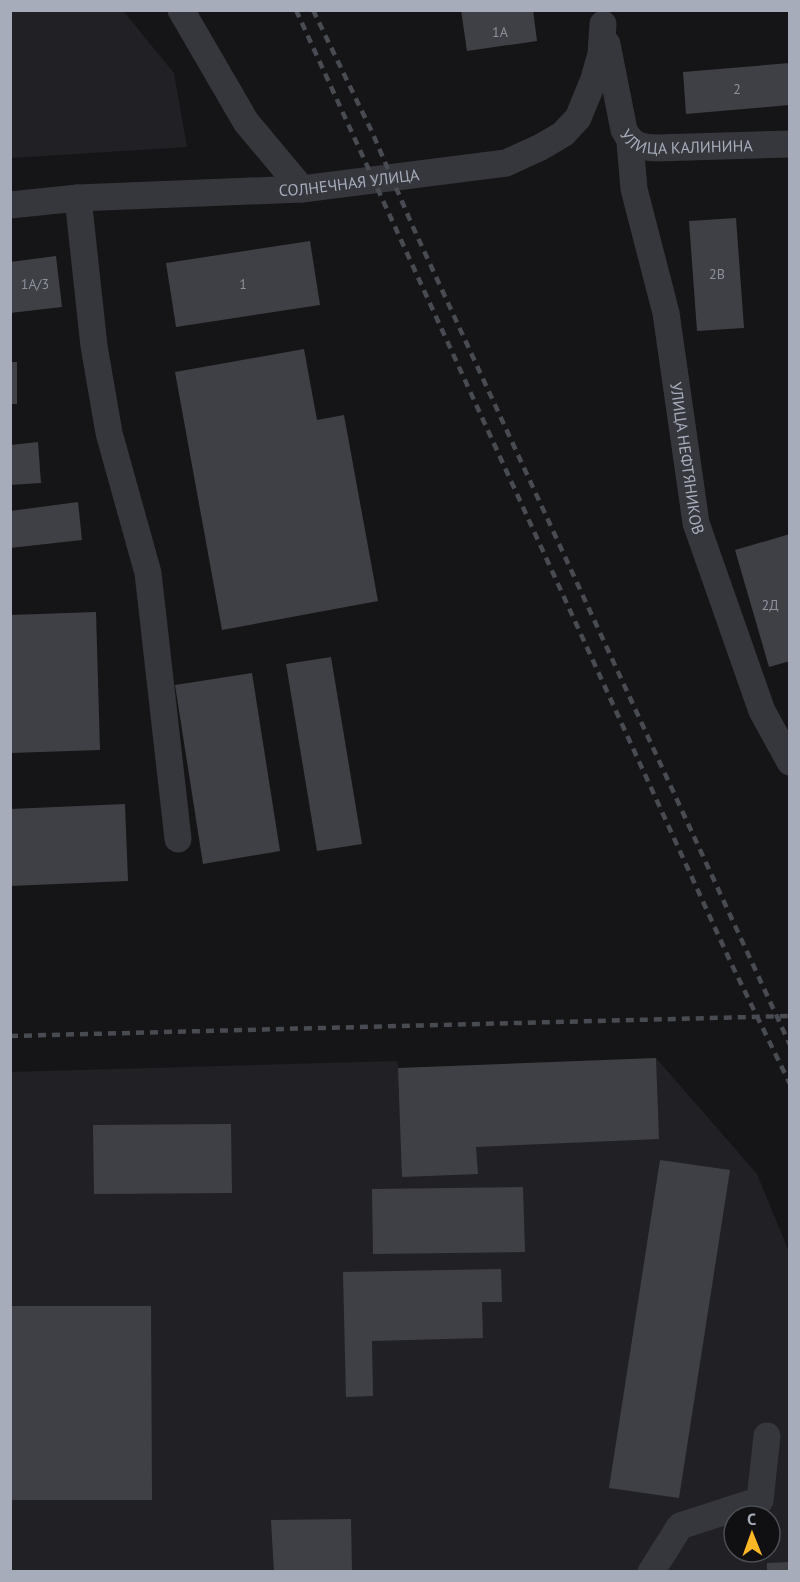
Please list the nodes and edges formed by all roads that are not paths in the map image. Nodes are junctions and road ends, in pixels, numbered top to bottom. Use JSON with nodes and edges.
{"nodes":[{"id":1,"x":181,"y":10,"type":"edge"},
{"id":2,"x":602,"y":17,"type":"edge"},
{"id":3,"x":630,"y":142,"type":"junction"},
{"id":4,"x":789,"y":144,"type":"edge"},
{"id":5,"x":302,"y":189,"type":"junction"},
{"id":6,"x":78,"y":198,"type":"junction"},
{"id":7,"x":10,"y":205,"type":"edge"},
{"id":8,"x":789,"y":762,"type":"edge"},
{"id":9,"x":178,"y":839,"type":"dead end"},
{"id":10,"x":767,"y":1436,"type":"dead end"},
{"id":11,"x":651,"y":1572,"type":"edge"}],
"edges":[{"from":1,"to":5,"type":"street"},
{"from":2,"to":3,"type":"street","name":"УЛИЦА КАЛИНИНА"},
{"from":2,"to":5,"type":"street","name":"СОЛНЕЧНАЯ УЛИЦА"},
{"from":3,"to":4,"type":"street","name":"УЛИЦА КАЛИНИНА"},
{"from":3,"to":8,"type":"street","name":"УЛИЦА НЕФТЯНИКОВ"},
{"from":5,"to":6,"type":"street","name":"СОЛНЕЧНАЯ УЛИЦА"},
{"from":6,"to":7,"type":"street","name":"СОЛНЕЧНАЯ УЛИЦА"},
{"from":6,"to":9,"type":"street"},
{"from":10,"to":11,"type":"street"}]}
